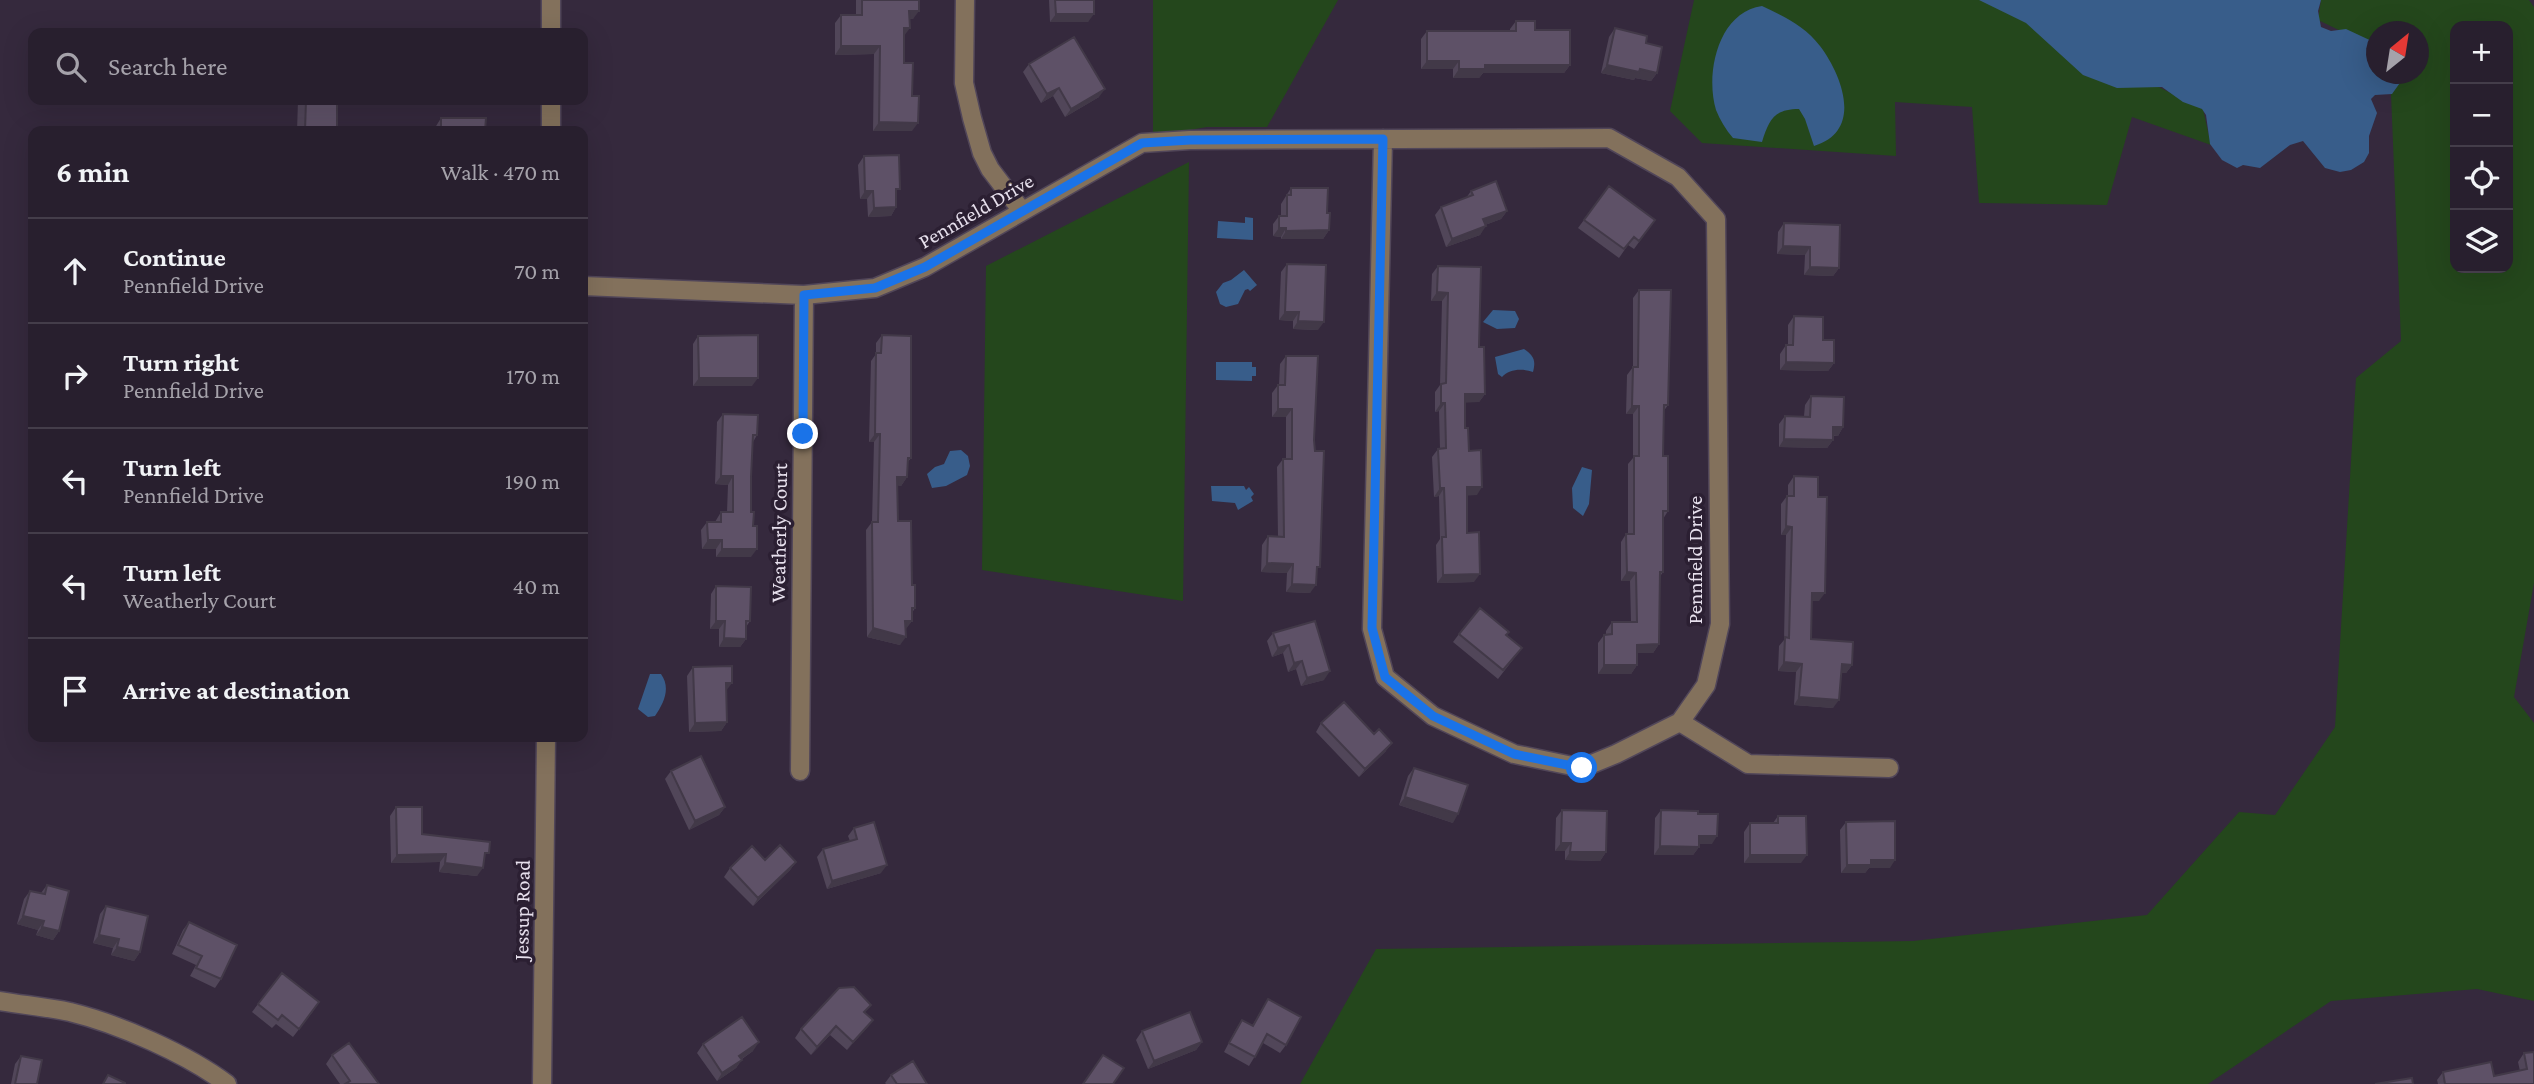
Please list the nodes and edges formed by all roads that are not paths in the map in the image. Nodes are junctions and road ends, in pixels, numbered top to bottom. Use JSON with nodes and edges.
{"nodes":[{"id":1,"x":551,"y":0,"type":"edge"},
{"id":2,"x":965,"y":0,"type":"edge"},
{"id":3,"x":551,"y":28,"type":"edge"},
{"id":4,"x":551,"y":105,"type":"edge"},
{"id":5,"x":551,"y":126,"type":"edge"},
{"id":6,"x":1383,"y":139,"type":"junction"},
{"id":7,"x":1022,"y":211,"type":"junction"},
{"id":8,"x":588,"y":286,"type":"edge"},
{"id":9,"x":804,"y":295,"type":"junction"},
{"id":10,"x":1680,"y":722,"type":"junction"},
{"id":11,"x":546,"y":742,"type":"edge"},
{"id":12,"x":1889,"y":768,"type":"dead end"},
{"id":13,"x":800,"y":771,"type":"dead end"},
{"id":14,"x":0,"y":1001,"type":"edge"},
{"id":15,"x":227,"y":1084,"type":"edge"},
{"id":16,"x":542,"y":1084,"type":"edge"}],
"edges":[{"from":1,"to":3,"type":"street"},
{"from":2,"to":7,"type":"street"},
{"from":4,"to":5,"type":"street"},
{"from":6,"to":7,"type":"street","name":"Pennfield Drive"},
{"from":6,"to":10,"type":"street","name":"Pennfield Drive"},
{"from":6,"to":10,"type":"street","name":"Pennfield Drive"},
{"from":7,"to":9,"type":"street","name":"Pennfield Drive"},
{"from":8,"to":9,"type":"street","name":"Pennfield Drive"},
{"from":9,"to":13,"type":"street","name":"Weatherly Court"},
{"from":10,"to":12,"type":"street"},
{"from":11,"to":16,"type":"street","name":"Jessup Road"},
{"from":14,"to":15,"type":"street"}]}
